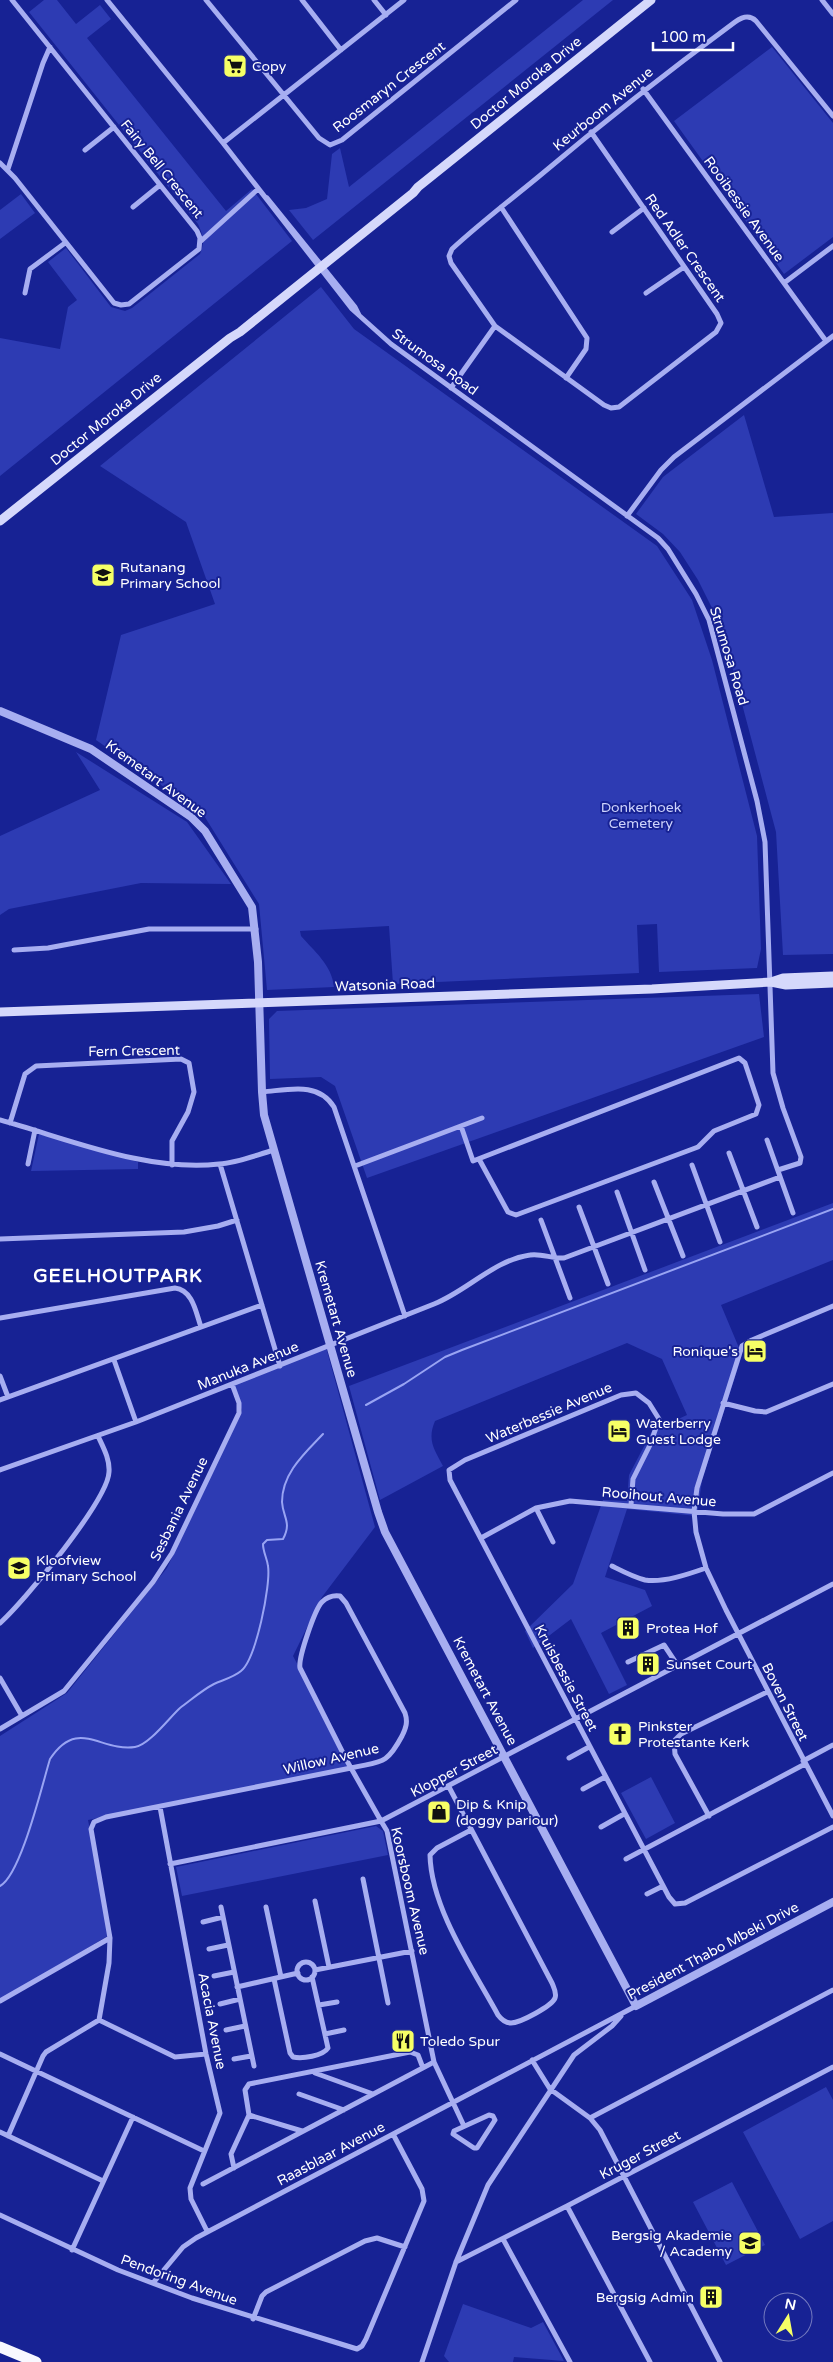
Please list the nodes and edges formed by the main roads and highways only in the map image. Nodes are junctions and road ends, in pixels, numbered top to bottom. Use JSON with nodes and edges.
{"nodes":[{"id":1,"x":651,"y":0,"type":"edge"},
{"id":2,"x":0,"y":522,"type":"edge"},
{"id":3,"x":833,"y":976,"type":"edge"},
{"id":4,"x":771,"y":982,"type":"junction"},
{"id":5,"x":833,"y":983,"type":"edge"},
{"id":6,"x":0,"y":1012,"type":"edge"},
{"id":7,"x":0,"y":2347,"type":"edge"},
{"id":8,"x":36,"y":2362,"type":"edge"}],
"edges":[{"from":1,"to":2,"type":"main road","name":"Doctor Moroka Drive"},
{"from":3,"to":4,"type":"main road","name":"Watsonia Road"},
{"from":4,"to":5,"type":"main road","name":"Watsonia Road"},
{"from":4,"to":6,"type":"main road","name":"Watsonia Road"},
{"from":7,"to":8,"type":"highway"}]}
